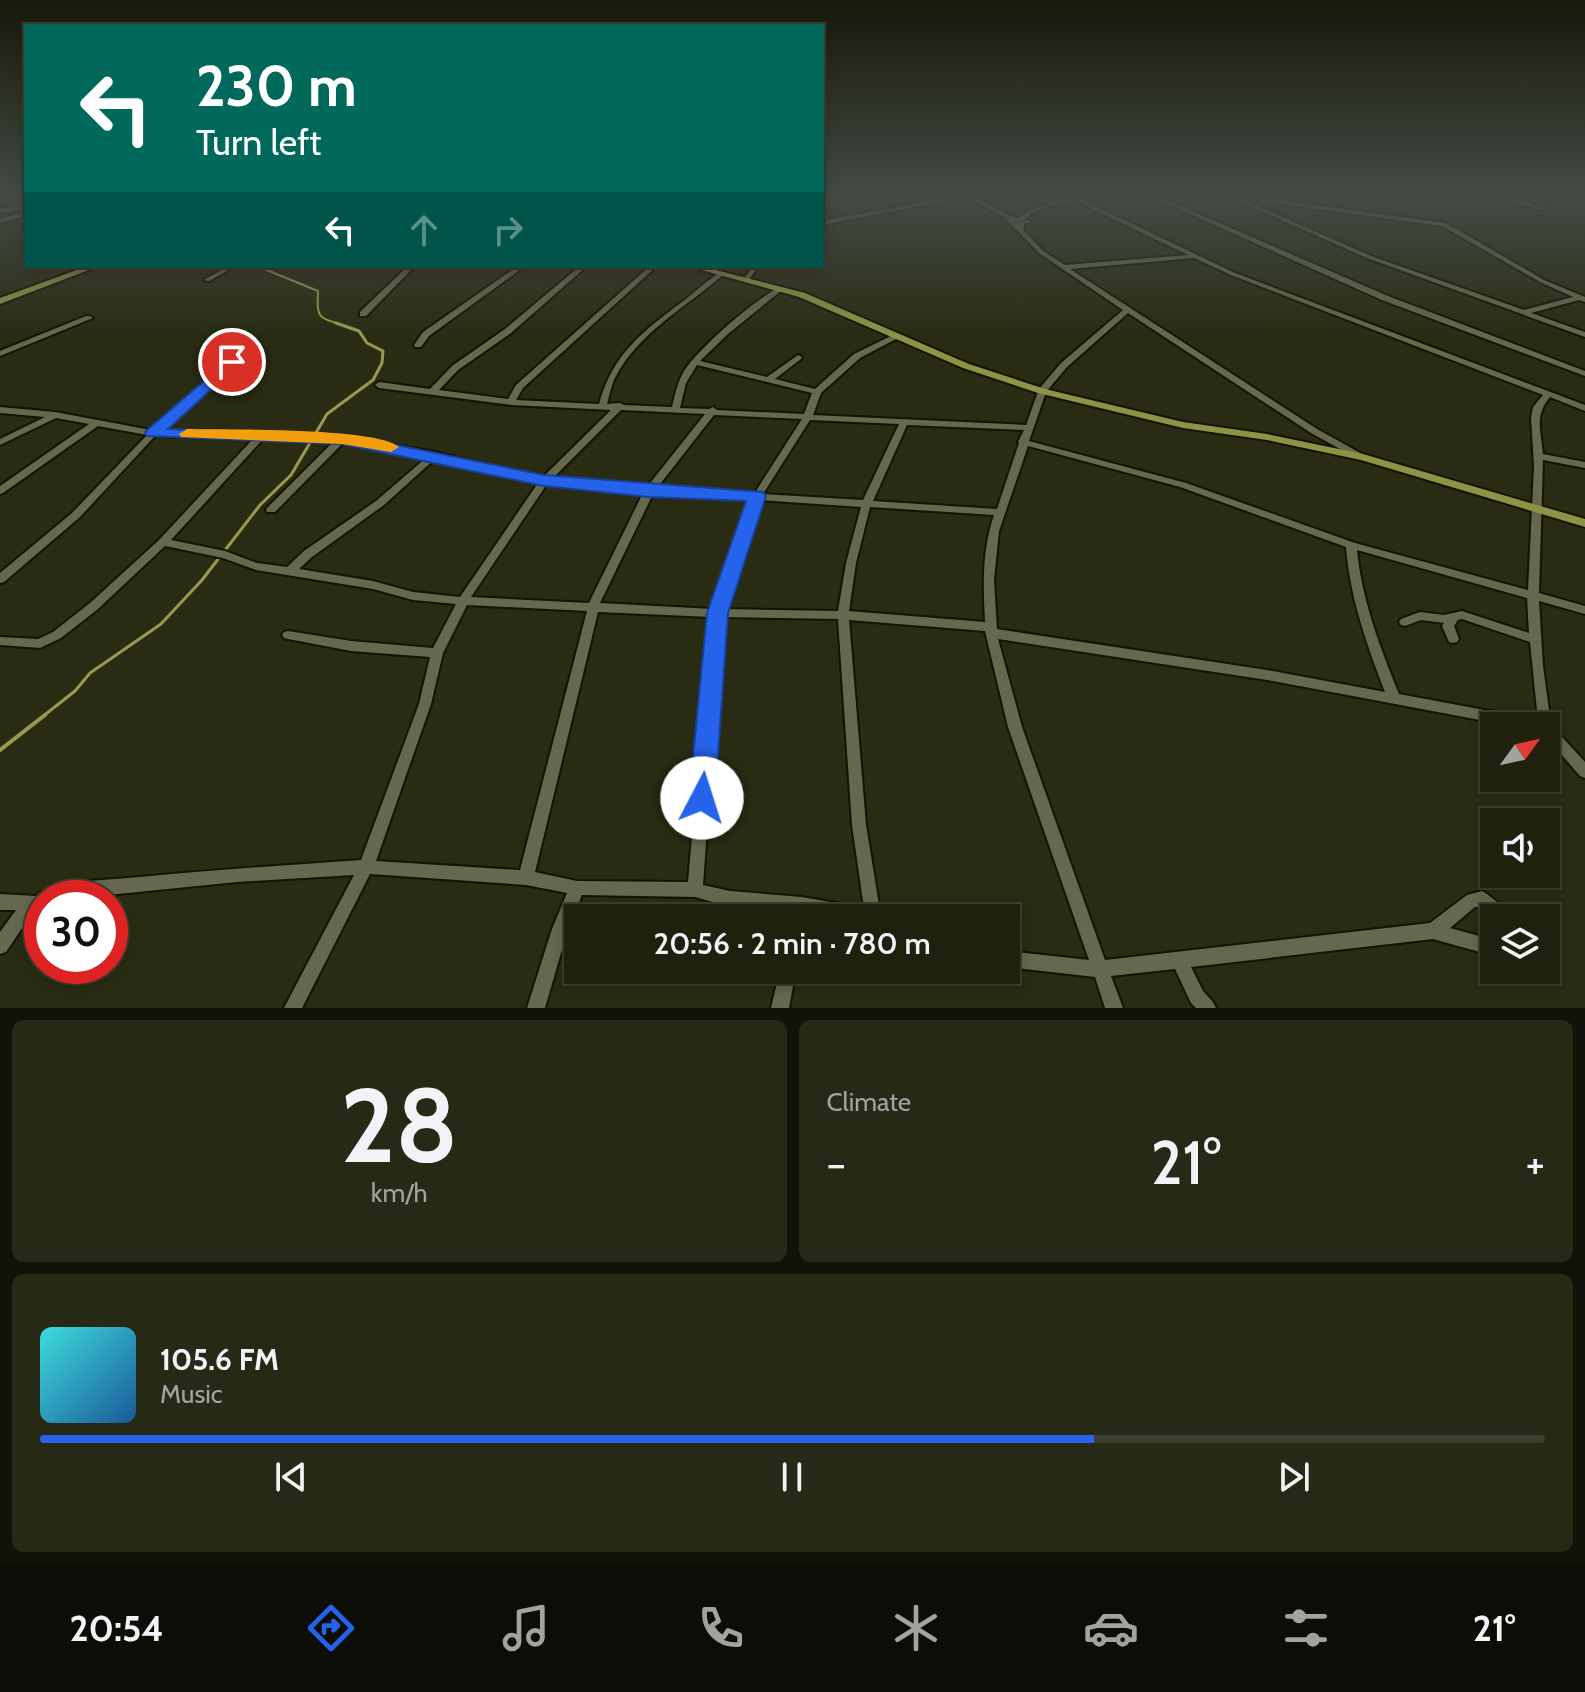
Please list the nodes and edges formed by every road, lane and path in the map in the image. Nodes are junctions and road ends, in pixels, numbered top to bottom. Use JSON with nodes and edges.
{"nodes":[{"id":1,"x":1034,"y":243,"type":"edge"},
{"id":2,"x":1169,"y":243,"type":"edge"},
{"id":3,"x":1260,"y":243,"type":"edge"},
{"id":4,"x":1337,"y":243,"type":"edge"},
{"id":5,"x":1478,"y":243,"type":"edge"},
{"id":6,"x":1196,"y":256,"type":"junction"},
{"id":7,"x":1063,"y":267,"type":"junction"},
{"id":8,"x":90,"y":268,"type":"edge"},
{"id":9,"x":229,"y":268,"type":"edge"},
{"id":10,"x":410,"y":268,"type":"edge"},
{"id":11,"x":519,"y":268,"type":"edge"},
{"id":12,"x":582,"y":268,"type":"edge"},
{"id":13,"x":652,"y":268,"type":"edge"},
{"id":14,"x":698,"y":268,"type":"edge"},
{"id":15,"x":755,"y":268,"type":"edge"},
{"id":16,"x":721,"y":274,"type":"junction"},
{"id":17,"x":207,"y":280,"type":"dead end"},
{"id":18,"x":746,"y":280,"type":"junction"},
{"id":19,"x":780,"y":289,"type":"junction"},
{"id":20,"x":1583,"y":298,"type":"edge"},
{"id":21,"x":0,"y":301,"type":"edge"},
{"id":22,"x":1127,"y":310,"type":"junction"},
{"id":23,"x":1526,"y":312,"type":"junction"},
{"id":24,"x":363,"y":314,"type":"dead end"},
{"id":25,"x":89,"y":318,"type":"dead end"},
{"id":26,"x":1585,"y":335,"type":"edge"},
{"id":27,"x":895,"y":336,"type":"junction"},
{"id":28,"x":418,"y":345,"type":"dead end"},
{"id":29,"x":0,"y":354,"type":"edge"},
{"id":30,"x":212,"y":356,"type":"dead end"},
{"id":31,"x":798,"y":357,"type":"dead end"},
{"id":32,"x":698,"y":363,"type":"junction"},
{"id":33,"x":1585,"y":374,"type":"edge"},
{"id":34,"x":767,"y":381,"type":"junction"},
{"id":35,"x":379,"y":385,"type":"dead end"},
{"id":36,"x":433,"y":391,"type":"junction"},
{"id":37,"x":1042,"y":391,"type":"junction"},
{"id":38,"x":817,"y":392,"type":"junction"},
{"id":39,"x":1548,"y":394,"type":"junction"},
{"id":40,"x":511,"y":402,"type":"junction"},
{"id":41,"x":603,"y":404,"type":"junction"},
{"id":42,"x":620,"y":406,"type":"junction"},
{"id":43,"x":676,"y":408,"type":"junction"},
{"id":44,"x":1585,"y":408,"type":"edge"},
{"id":45,"x":0,"y":410,"type":"edge"},
{"id":46,"x":713,"y":410,"type":"junction"},
{"id":47,"x":55,"y":415,"type":"junction"},
{"id":48,"x":808,"y":416,"type":"junction"},
{"id":49,"x":97,"y":422,"type":"junction"},
{"id":50,"x":903,"y":424,"type":"junction"},
{"id":51,"x":1029,"y":428,"type":"junction"},
{"id":52,"x":1314,"y":431,"type":"junction"},
{"id":53,"x":153,"y":433,"type":"junction"},
{"id":54,"x":262,"y":435,"type":"junction"},
{"id":55,"x":342,"y":439,"type":"junction"},
{"id":56,"x":0,"y":442,"type":"edge"},
{"id":57,"x":1023,"y":442,"type":"junction"},
{"id":58,"x":1303,"y":444,"type":"junction"},
{"id":59,"x":434,"y":455,"type":"junction"},
{"id":60,"x":1539,"y":456,"type":"junction"},
{"id":61,"x":1363,"y":457,"type":"junction"},
{"id":62,"x":1585,"y":465,"type":"edge"},
{"id":63,"x":544,"y":481,"type":"junction"},
{"id":64,"x":0,"y":491,"type":"edge"},
{"id":65,"x":649,"y":491,"type":"junction"},
{"id":66,"x":757,"y":496,"type":"junction"},
{"id":67,"x":866,"y":505,"type":"junction"},
{"id":68,"x":1536,"y":509,"type":"junction"},
{"id":69,"x":271,"y":510,"type":"dead end"},
{"id":70,"x":1000,"y":512,"type":"junction"},
{"id":71,"x":1585,"y":523,"type":"edge"},
{"id":72,"x":163,"y":542,"type":"junction"},
{"id":73,"x":1351,"y":545,"type":"junction"},
{"id":74,"x":289,"y":572,"type":"junction"},
{"id":75,"x":0,"y":579,"type":"edge"},
{"id":76,"x":1533,"y":597,"type":"junction"},
{"id":77,"x":463,"y":601,"type":"junction"},
{"id":78,"x":594,"y":605,"type":"junction"},
{"id":79,"x":1585,"y":610,"type":"edge"},
{"id":80,"x":717,"y":613,"type":"junction"},
{"id":81,"x":843,"y":615,"type":"junction"},
{"id":82,"x":1455,"y":616,"type":"junction"},
{"id":83,"x":1405,"y":622,"type":"dead end"},
{"id":84,"x":991,"y":630,"type":"junction"},
{"id":85,"x":288,"y":635,"type":"dead end"},
{"id":86,"x":1453,"y":639,"type":"dead end"},
{"id":87,"x":1536,"y":640,"type":"junction"},
{"id":88,"x":0,"y":641,"type":"edge"},
{"id":89,"x":437,"y":653,"type":"junction"},
{"id":90,"x":1394,"y":698,"type":"junction"},
{"id":91,"x":1543,"y":712,"type":"edge"},
{"id":92,"x":1480,"y":715,"type":"edge"},
{"id":93,"x":1560,"y":744,"type":"edge"},
{"id":94,"x":1582,"y":767,"type":"edge"},
{"id":95,"x":366,"y":867,"type":"junction"},
{"id":96,"x":526,"y":878,"type":"junction"},
{"id":97,"x":128,"y":886,"type":"edge"},
{"id":98,"x":577,"y":888,"type":"junction"},
{"id":99,"x":695,"y":890,"type":"junction"},
{"id":100,"x":24,"y":901,"type":"edge"},
{"id":101,"x":0,"y":902,"type":"edge"},
{"id":102,"x":759,"y":904,"type":"edge"},
{"id":103,"x":874,"y":904,"type":"edge"},
{"id":104,"x":1488,"y":904,"type":"edge"},
{"id":105,"x":24,"y":917,"type":"edge"},
{"id":106,"x":1433,"y":931,"type":"junction"},
{"id":107,"x":1480,"y":944,"type":"edge"},
{"id":108,"x":0,"y":946,"type":"edge"},
{"id":109,"x":1020,"y":960,"type":"edge"},
{"id":110,"x":1181,"y":963,"type":"dead end"},
{"id":111,"x":1100,"y":969,"type":"junction"},
{"id":112,"x":785,"y":984,"type":"edge"},
{"id":113,"x":293,"y":1008,"type":"edge"},
{"id":114,"x":536,"y":1008,"type":"edge"},
{"id":115,"x":780,"y":1008,"type":"edge"},
{"id":116,"x":1114,"y":1008,"type":"edge"},
{"id":117,"x":1207,"y":1008,"type":"edge"}],
"edges":[{"from":1,"to":7,"type":"street"},
{"from":2,"to":6,"type":"street"},
{"from":3,"to":33,"type":"street"},
{"from":4,"to":23,"type":"street"},
{"from":5,"to":20,"type":"street"},
{"from":6,"to":7,"type":"street"},
{"from":6,"to":39,"type":"street"},
{"from":7,"to":22,"type":"street"},
{"from":8,"to":21,"type":"main road"},
{"from":9,"to":17,"type":"street"},
{"from":10,"to":24,"type":"street"},
{"from":11,"to":28,"type":"street"},
{"from":12,"to":36,"type":"street"},
{"from":13,"to":40,"type":"street"},
{"from":14,"to":16,"type":"main road"},
{"from":15,"to":18,"type":"street"},
{"from":16,"to":18,"type":"main road"},
{"from":16,"to":41,"type":"street"},
{"from":18,"to":19,"type":"main road"},
{"from":19,"to":27,"type":"main road"},
{"from":19,"to":32,"type":"street"},
{"from":20,"to":23,"type":"street"},
{"from":22,"to":37,"type":"street"},
{"from":22,"to":52,"type":"street"},
{"from":23,"to":26,"type":"street"},
{"from":25,"to":29,"type":"street"},
{"from":27,"to":37,"type":"main road"},
{"from":27,"to":38,"type":"street"},
{"from":30,"to":53,"type":"street"},
{"from":31,"to":34,"type":"street"},
{"from":32,"to":34,"type":"street"},
{"from":32,"to":43,"type":"street"},
{"from":34,"to":38,"type":"street"},
{"from":35,"to":36,"type":"street"},
{"from":36,"to":40,"type":"street"},
{"from":37,"to":51,"type":"street"},
{"from":37,"to":58,"type":"main road"},
{"from":38,"to":48,"type":"street"},
{"from":39,"to":44,"type":"street"},
{"from":39,"to":60,"type":"street"},
{"from":40,"to":41,"type":"street"},
{"from":41,"to":42,"type":"street"},
{"from":42,"to":43,"type":"street"},
{"from":42,"to":63,"type":"street"},
{"from":43,"to":46,"type":"street"},
{"from":45,"to":47,"type":"street"},
{"from":46,"to":48,"type":"street"},
{"from":46,"to":65,"type":"street"},
{"from":47,"to":49,"type":"street"},
{"from":47,"to":56,"type":"street"},
{"from":48,"to":50,"type":"street"},
{"from":48,"to":66,"type":"street"},
{"from":49,"to":53,"type":"street"},
{"from":49,"to":64,"type":"street"},
{"from":50,"to":51,"type":"street"},
{"from":50,"to":67,"type":"street"},
{"from":51,"to":57,"type":"street"},
{"from":52,"to":58,"type":"main road"},
{"from":52,"to":61,"type":"street"},
{"from":53,"to":54,"type":"street"},
{"from":53,"to":75,"type":"street"},
{"from":54,"to":55,"type":"street"},
{"from":54,"to":72,"type":"street"},
{"from":55,"to":59,"type":"street"},
{"from":55,"to":69,"type":"street"},
{"from":57,"to":70,"type":"street"},
{"from":57,"to":73,"type":"street"},
{"from":58,"to":61,"type":"main road"},
{"from":59,"to":63,"type":"street"},
{"from":59,"to":74,"type":"street"},
{"from":60,"to":62,"type":"street"},
{"from":60,"to":68,"type":"street"},
{"from":61,"to":68,"type":"main road"},
{"from":63,"to":65,"type":"street"},
{"from":63,"to":77,"type":"street"},
{"from":65,"to":66,"type":"street"},
{"from":65,"to":78,"type":"street"},
{"from":66,"to":67,"type":"street"},
{"from":66,"to":80,"type":"street"},
{"from":67,"to":70,"type":"street"},
{"from":67,"to":81,"type":"street"},
{"from":68,"to":71,"type":"main road"},
{"from":68,"to":76,"type":"street"},
{"from":70,"to":84,"type":"street"},
{"from":72,"to":74,"type":"street"},
{"from":72,"to":88,"type":"street"},
{"from":73,"to":76,"type":"street"},
{"from":73,"to":90,"type":"street"},
{"from":74,"to":77,"type":"street"},
{"from":76,"to":79,"type":"street"},
{"from":76,"to":87,"type":"street"},
{"from":77,"to":78,"type":"street"},
{"from":77,"to":89,"type":"street"},
{"from":78,"to":80,"type":"street"},
{"from":78,"to":96,"type":"street"},
{"from":80,"to":81,"type":"street"},
{"from":80,"to":99,"type":"street"},
{"from":81,"to":84,"type":"street"},
{"from":81,"to":103,"type":"street"},
{"from":82,"to":83,"type":"street"},
{"from":82,"to":86,"type":"street"},
{"from":82,"to":87,"type":"street"},
{"from":84,"to":90,"type":"street"},
{"from":84,"to":111,"type":"street"},
{"from":85,"to":89,"type":"street"},
{"from":87,"to":91,"type":"street"},
{"from":89,"to":95,"type":"street"},
{"from":90,"to":92,"type":"street"},
{"from":93,"to":94,"type":"street"},
{"from":95,"to":96,"type":"street"},
{"from":95,"to":97,"type":"street"},
{"from":95,"to":113,"type":"street"},
{"from":96,"to":98,"type":"street"},
{"from":98,"to":99,"type":"street"},
{"from":98,"to":114,"type":"street"},
{"from":99,"to":102,"type":"street"},
{"from":100,"to":101,"type":"street"},
{"from":104,"to":106,"type":"street"},
{"from":105,"to":108,"type":"street"},
{"from":106,"to":107,"type":"street"},
{"from":106,"to":111,"type":"street"},
{"from":109,"to":111,"type":"street"},
{"from":110,"to":117,"type":"street"},
{"from":111,"to":116,"type":"street"},
{"from":112,"to":115,"type":"street"}]}
